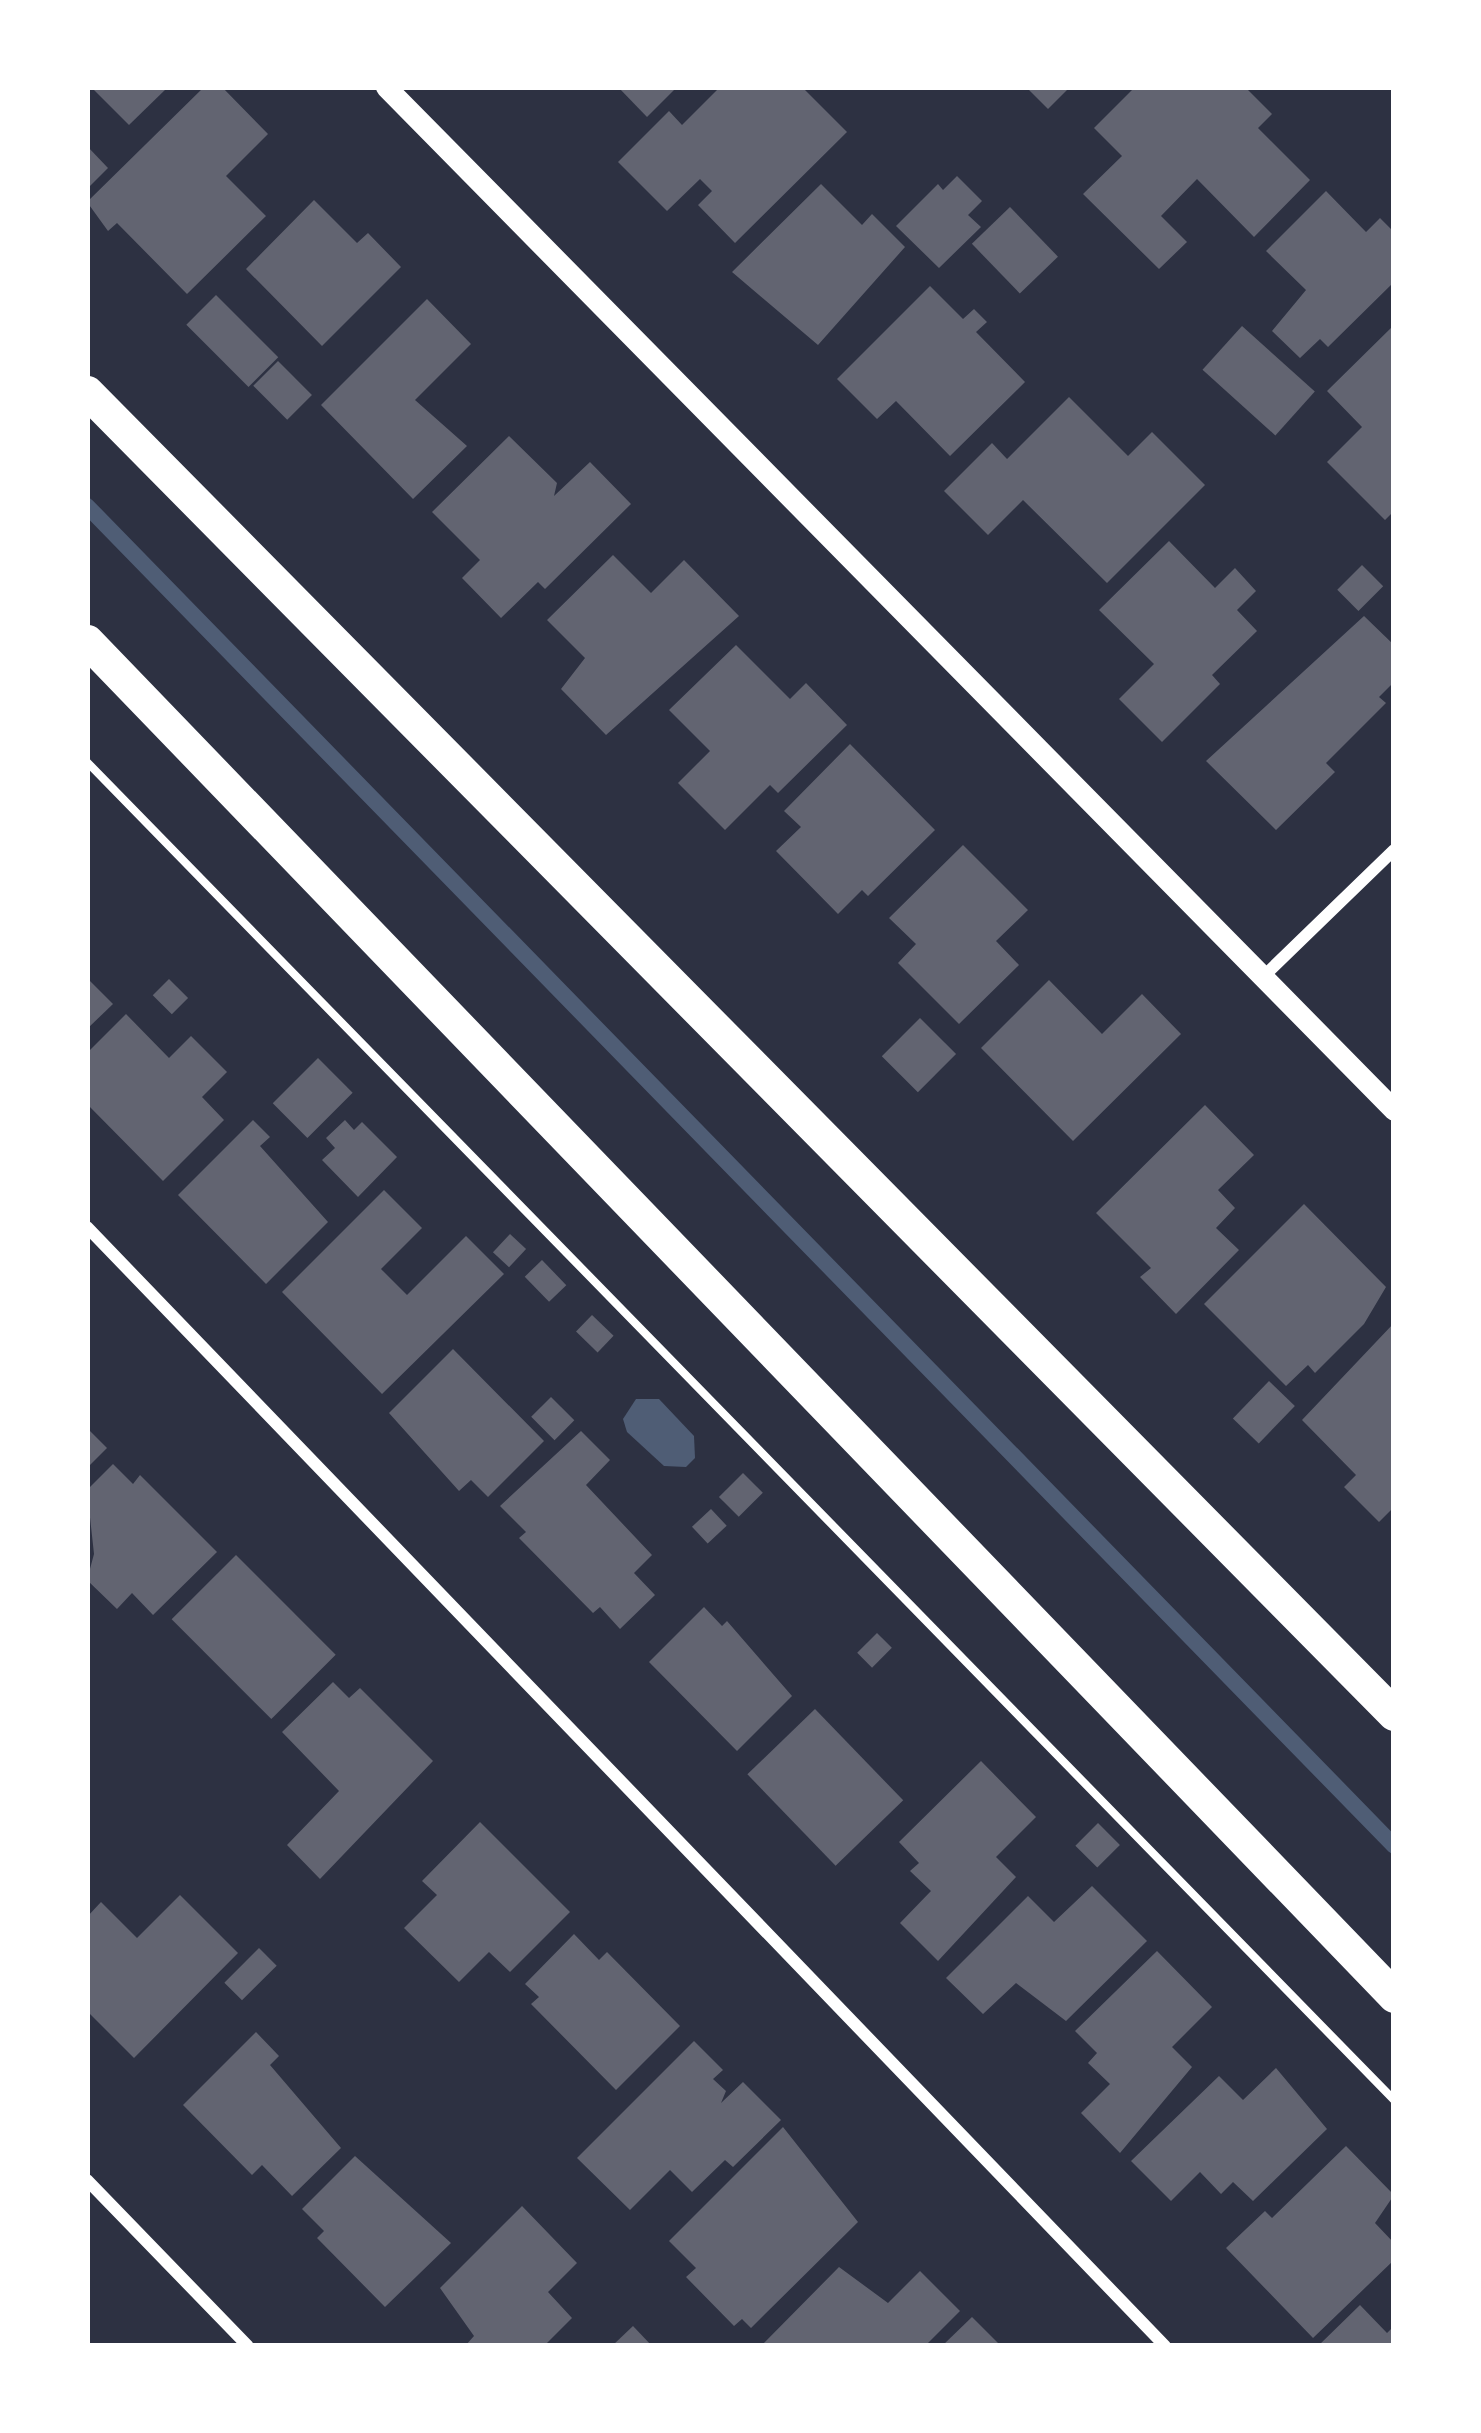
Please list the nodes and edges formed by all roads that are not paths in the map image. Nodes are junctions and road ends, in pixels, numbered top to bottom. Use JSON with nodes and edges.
{"nodes":[{"id":1,"x":386,"y":87,"type":"edge"},
{"id":2,"x":87,"y":392,"type":"edge"},
{"id":3,"x":87,"y":641,"type":"edge"},
{"id":4,"x":1394,"y":850,"type":"edge"},
{"id":5,"x":1264,"y":976,"type":"junction"},
{"id":6,"x":1394,"y":1109,"type":"edge"},
{"id":7,"x":87,"y":1227,"type":"edge"},
{"id":8,"x":1394,"y":1714,"type":"edge"},
{"id":9,"x":1394,"y":1996,"type":"edge"},
{"id":10,"x":87,"y":2180,"type":"edge"},
{"id":11,"x":248,"y":2346,"type":"edge"},
{"id":12,"x":1165,"y":2346,"type":"edge"}],
"edges":[{"from":1,"to":5,"type":"street"},
{"from":2,"to":8,"type":"highway"},
{"from":3,"to":9,"type":"highway"},
{"from":4,"to":5,"type":"street"},
{"from":5,"to":6,"type":"street"},
{"from":7,"to":12,"type":"street"},
{"from":10,"to":11,"type":"street"}]}
